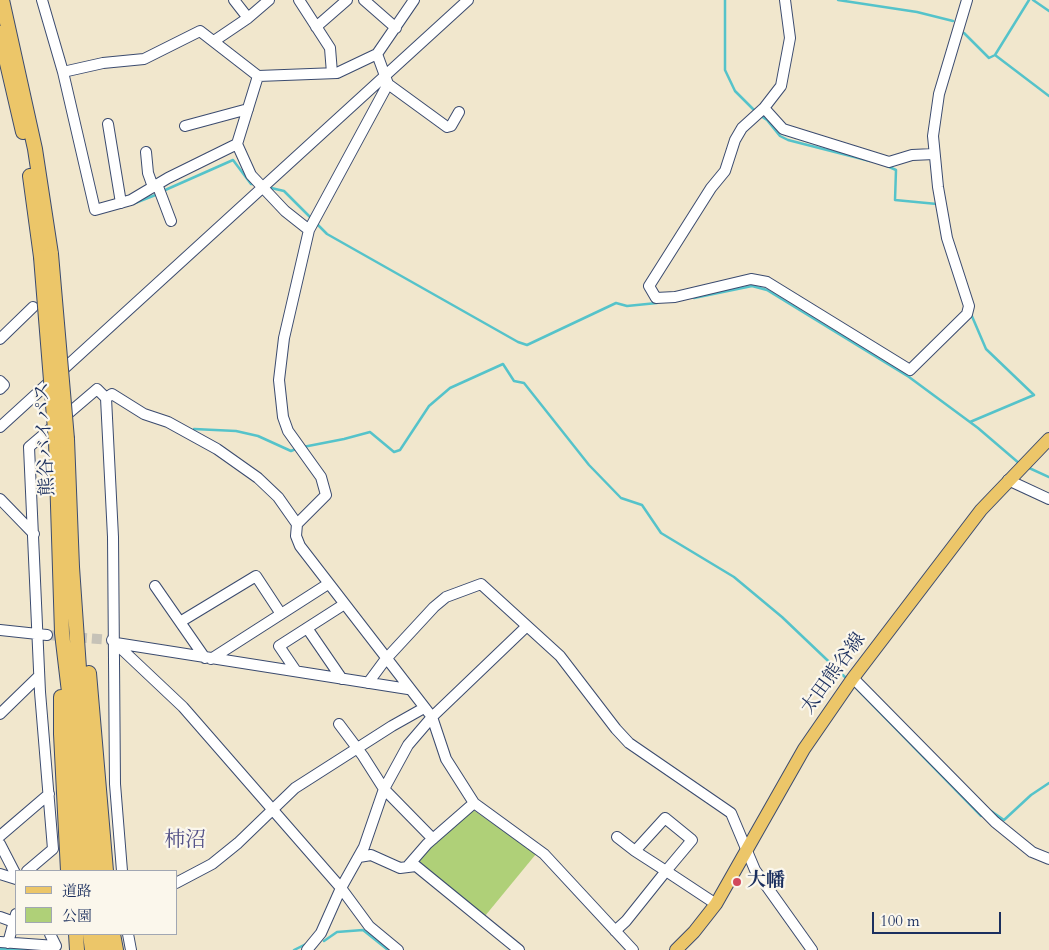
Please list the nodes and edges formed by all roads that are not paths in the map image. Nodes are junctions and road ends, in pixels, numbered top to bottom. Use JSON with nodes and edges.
{"nodes":[{"id":1,"x":42,"y":0,"type":"edge"},
{"id":2,"x":234,"y":0,"type":"edge"},
{"id":3,"x":269,"y":0,"type":"edge"},
{"id":4,"x":299,"y":0,"type":"edge"},
{"id":5,"x":347,"y":0,"type":"edge"},
{"id":6,"x":364,"y":0,"type":"edge"},
{"id":7,"x":414,"y":0,"type":"edge"},
{"id":8,"x":468,"y":0,"type":"edge"},
{"id":9,"x":785,"y":0,"type":"edge"},
{"id":10,"x":967,"y":0,"type":"edge"},
{"id":11,"x":6,"y":3,"type":"edge"},
{"id":12,"x":248,"y":18,"type":"junction"},
{"id":13,"x":316,"y":27,"type":"junction"},
{"id":14,"x":396,"y":28,"type":"junction"},
{"id":15,"x":0,"y":33,"type":"edge"},
{"id":16,"x":214,"y":41,"type":"junction"},
{"id":17,"x":377,"y":54,"type":"junction"},
{"id":18,"x":63,"y":72,"type":"junction"},
{"id":19,"x":332,"y":73,"type":"junction"},
{"id":20,"x":258,"y":76,"type":"junction"},
{"id":21,"x":386,"y":80,"type":"junction"},
{"id":22,"x":248,"y":109,"type":"junction"},
{"id":23,"x":763,"y":109,"type":"junction"},
{"id":24,"x":459,"y":112,"type":"dead end"},
{"id":25,"x":108,"y":124,"type":"dead end"},
{"id":26,"x":185,"y":126,"type":"dead end"},
{"id":27,"x":238,"y":144,"type":"junction"},
{"id":28,"x":146,"y":152,"type":"dead end"},
{"id":29,"x":934,"y":154,"type":"junction"},
{"id":30,"x":155,"y":185,"type":"junction"},
{"id":31,"x":263,"y":188,"type":"junction"},
{"id":32,"x":121,"y":202,"type":"junction"},
{"id":33,"x":171,"y":221,"type":"dead end"},
{"id":34,"x":310,"y":228,"type":"junction"},
{"id":35,"x":46,"y":256,"type":"junction"},
{"id":36,"x":33,"y":307,"type":"dead end"},
{"id":37,"x":0,"y":339,"type":"edge"},
{"id":38,"x":0,"y":380,"type":"edge"},
{"id":39,"x":0,"y":389,"type":"edge"},
{"id":40,"x":106,"y":398,"type":"junction"},
{"id":41,"x":0,"y":427,"type":"edge"},
{"id":42,"x":1049,"y":439,"type":"edge"},
{"id":43,"x":61,"y":441,"type":"junction"},
{"id":44,"x":1008,"y":480,"type":"junction"},
{"id":45,"x":0,"y":499,"type":"edge"},
{"id":46,"x":1049,"y":499,"type":"edge"},
{"id":47,"x":297,"y":524,"type":"junction"},
{"id":48,"x":34,"y":534,"type":"junction"},
{"id":49,"x":72,"y":567,"type":"junction"},
{"id":50,"x":328,"y":584,"type":"junction"},
{"id":51,"x":155,"y":586,"type":"dead end"},
{"id":52,"x":344,"y":605,"type":"junction"},
{"id":53,"x":281,"y":614,"type":"junction"},
{"id":54,"x":180,"y":622,"type":"junction"},
{"id":55,"x":527,"y":626,"type":"junction"},
{"id":56,"x":307,"y":628,"type":"junction"},
{"id":57,"x":0,"y":630,"type":"edge"},
{"id":58,"x":43,"y":634,"type":"junction"},
{"id":59,"x":62,"y":634,"type":"junction"},
{"id":60,"x":113,"y":641,"type":"junction"},
{"id":61,"x":208,"y":658,"type":"junction"},
{"id":62,"x":385,"y":660,"type":"junction"},
{"id":63,"x":296,"y":671,"type":"junction"},
{"id":64,"x":39,"y":676,"type":"junction"},
{"id":65,"x":853,"y":678,"type":"junction"},
{"id":66,"x":342,"y":679,"type":"junction"},
{"id":67,"x":368,"y":683,"type":"junction"},
{"id":68,"x":408,"y":689,"type":"junction"},
{"id":69,"x":424,"y":708,"type":"junction"},
{"id":70,"x":0,"y":714,"type":"edge"},
{"id":71,"x":432,"y":717,"type":"junction"},
{"id":72,"x":338,"y":724,"type":"dead end"},
{"id":73,"x":358,"y":749,"type":"junction"},
{"id":74,"x":384,"y":790,"type":"junction"},
{"id":75,"x":50,"y":794,"type":"junction"},
{"id":76,"x":474,"y":803,"type":"junction"},
{"id":77,"x":271,"y":809,"type":"junction"},
{"id":78,"x":0,"y":836,"type":"edge"},
{"id":79,"x":617,"y":837,"type":"dead end"},
{"id":80,"x":433,"y":839,"type":"junction"},
{"id":81,"x":0,"y":844,"type":"edge"},
{"id":82,"x":635,"y":851,"type":"junction"},
{"id":83,"x":746,"y":851,"type":"junction"},
{"id":84,"x":359,"y":857,"type":"junction"},
{"id":85,"x":1049,"y":860,"type":"edge"},
{"id":86,"x":407,"y":867,"type":"junction"},
{"id":87,"x":28,"y":870,"type":"edge"},
{"id":88,"x":68,"y":870,"type":"edge"},
{"id":89,"x":82,"y":870,"type":"edge"},
{"id":90,"x":93,"y":870,"type":"edge"},
{"id":91,"x":106,"y":870,"type":"edge"},
{"id":92,"x":122,"y":870,"type":"edge"},
{"id":93,"x":666,"y":871,"type":"junction"},
{"id":94,"x":15,"y":873,"type":"edge"},
{"id":95,"x":0,"y":874,"type":"edge"},
{"id":96,"x":15,"y":879,"type":"edge"},
{"id":97,"x":178,"y":882,"type":"edge"},
{"id":98,"x":341,"y":888,"type":"junction"},
{"id":99,"x":716,"y":904,"type":"junction"},
{"id":100,"x":0,"y":917,"type":"edge"},
{"id":101,"x":15,"y":918,"type":"edge"},
{"id":102,"x":615,"y":931,"type":"junction"},
{"id":103,"x":50,"y":935,"type":"edge"},
{"id":104,"x":76,"y":935,"type":"edge"},
{"id":105,"x":90,"y":935,"type":"edge"},
{"id":106,"x":102,"y":935,"type":"edge"},
{"id":107,"x":113,"y":935,"type":"edge"},
{"id":108,"x":128,"y":935,"type":"edge"},
{"id":109,"x":4,"y":943,"type":"edge"},
{"id":110,"x":54,"y":947,"type":"edge"},
{"id":111,"x":78,"y":950,"type":"edge"},
{"id":112,"x":92,"y":950,"type":"edge"},
{"id":113,"x":104,"y":950,"type":"edge"},
{"id":114,"x":116,"y":950,"type":"edge"},
{"id":115,"x":131,"y":950,"type":"edge"},
{"id":116,"x":307,"y":950,"type":"edge"},
{"id":117,"x":398,"y":950,"type":"edge"},
{"id":118,"x":519,"y":950,"type":"edge"},
{"id":119,"x":633,"y":950,"type":"edge"},
{"id":120,"x":676,"y":950,"type":"edge"},
{"id":121,"x":812,"y":950,"type":"edge"}],
"edges":[{"from":1,"to":18,"type":"street"},
{"from":2,"to":12,"type":"street"},
{"from":3,"to":12,"type":"street"},
{"from":4,"to":13,"type":"street"},
{"from":5,"to":13,"type":"street"},
{"from":6,"to":14,"type":"street"},
{"from":7,"to":14,"type":"street"},
{"from":8,"to":21,"type":"street"},
{"from":9,"to":23,"type":"street"},
{"from":10,"to":29,"type":"street"},
{"from":11,"to":35,"type":"highway","name":"熊谷バイパス"},
{"from":12,"to":16,"type":"street"},
{"from":13,"to":19,"type":"street"},
{"from":14,"to":17,"type":"street"},
{"from":15,"to":35,"type":"highway","name":"熊谷バイパス"},
{"from":16,"to":18,"type":"street"},
{"from":16,"to":20,"type":"street"},
{"from":17,"to":19,"type":"street"},
{"from":17,"to":21,"type":"street"},
{"from":18,"to":32,"type":"street"},
{"from":19,"to":20,"type":"street"},
{"from":20,"to":22,"type":"street"},
{"from":21,"to":24,"type":"street"},
{"from":21,"to":31,"type":"street"},
{"from":21,"to":34,"type":"street"},
{"from":22,"to":26,"type":"street"},
{"from":22,"to":27,"type":"street"},
{"from":23,"to":29,"type":"street"},
{"from":23,"to":29,"type":"street"},
{"from":25,"to":32,"type":"street"},
{"from":27,"to":30,"type":"street"},
{"from":27,"to":31,"type":"street"},
{"from":28,"to":30,"type":"street"},
{"from":30,"to":32,"type":"street"},
{"from":30,"to":33,"type":"street"},
{"from":31,"to":34,"type":"street"},
{"from":31,"to":41,"type":"street"},
{"from":34,"to":47,"type":"street"},
{"from":35,"to":43,"type":"highway","name":"熊谷バイパス","bridge":true},
{"from":36,"to":37,"type":"street"},
{"from":38,"to":39,"type":"street"},
{"from":40,"to":47,"type":"street"},
{"from":40,"to":48,"type":"street"},
{"from":40,"to":60,"type":"street"},
{"from":42,"to":44,"type":"main road","name":"太田熊谷線"},
{"from":43,"to":49,"type":"highway","name":"熊谷バイパス"},
{"from":43,"to":59,"type":"highway","name":"熊谷バイパス"},
{"from":44,"to":46,"type":"street"},
{"from":44,"to":65,"type":"main road","name":"太田熊谷線"},
{"from":45,"to":48,"type":"street"},
{"from":47,"to":50,"type":"street"},
{"from":48,"to":58,"type":"street"},
{"from":49,"to":90,"type":"highway","name":"熊谷バイパス"},
{"from":49,"to":91,"type":"highway"},
{"from":50,"to":52,"type":"street"},
{"from":50,"to":53,"type":"street"},
{"from":51,"to":54,"type":"street"},
{"from":52,"to":56,"type":"street"},
{"from":52,"to":62,"type":"street"},
{"from":53,"to":54,"type":"street"},
{"from":53,"to":61,"type":"street"},
{"from":54,"to":61,"type":"street"},
{"from":55,"to":62,"type":"street"},
{"from":55,"to":71,"type":"street"},
{"from":55,"to":83,"type":"street"},
{"from":56,"to":63,"type":"street"},
{"from":56,"to":66,"type":"street"},
{"from":57,"to":58,"type":"street"},
{"from":58,"to":64,"type":"street"},
{"from":59,"to":88,"type":"highway"},
{"from":59,"to":89,"type":"highway","name":"熊谷バイパス"},
{"from":60,"to":61,"type":"street"},
{"from":60,"to":77,"type":"street"},
{"from":60,"to":92,"type":"street"},
{"from":61,"to":63,"type":"street"},
{"from":62,"to":67,"type":"street"},
{"from":62,"to":68,"type":"street"},
{"from":63,"to":66,"type":"street"},
{"from":64,"to":70,"type":"street"},
{"from":64,"to":75,"type":"street"},
{"from":65,"to":83,"type":"main road","name":"太田熊谷線"},
{"from":65,"to":85,"type":"street"},
{"from":66,"to":67,"type":"street"},
{"from":67,"to":68,"type":"street"},
{"from":68,"to":69,"type":"street"},
{"from":69,"to":71,"type":"street"},
{"from":69,"to":73,"type":"street"},
{"from":71,"to":74,"type":"street"},
{"from":71,"to":76,"type":"street"},
{"from":72,"to":73,"type":"street"},
{"from":73,"to":74,"type":"street"},
{"from":73,"to":77,"type":"street"},
{"from":74,"to":80,"type":"street"},
{"from":74,"to":84,"type":"street"},
{"from":75,"to":78,"type":"street"},
{"from":75,"to":87,"type":"street"},
{"from":76,"to":80,"type":"street"},
{"from":76,"to":102,"type":"street"},
{"from":77,"to":97,"type":"street"},
{"from":77,"to":98,"type":"street"},
{"from":79,"to":82,"type":"street"},
{"from":80,"to":86,"type":"street"},
{"from":81,"to":94,"type":"street"},
{"from":82,"to":93,"type":"street"},
{"from":82,"to":93,"type":"street"},
{"from":83,"to":99,"type":"main road","name":"太田熊谷線"},
{"from":83,"to":121,"type":"street"},
{"from":84,"to":86,"type":"street"},
{"from":84,"to":98,"type":"street"},
{"from":86,"to":118,"type":"street"},
{"from":93,"to":99,"type":"street"},
{"from":93,"to":102,"type":"street"},
{"from":95,"to":96,"type":"street"},
{"from":98,"to":116,"type":"street"},
{"from":98,"to":117,"type":"street"},
{"from":99,"to":120,"type":"main road","name":"太田熊谷線"},
{"from":100,"to":101,"type":"street"},
{"from":101,"to":109,"type":"street"},
{"from":102,"to":119,"type":"street"},
{"from":103,"to":110,"type":"street"},
{"from":104,"to":111,"type":"highway"},
{"from":105,"to":112,"type":"highway"},
{"from":106,"to":113,"type":"highway"},
{"from":107,"to":114,"type":"highway"},
{"from":108,"to":115,"type":"street"},
{"from":109,"to":110,"type":"street"}]}
